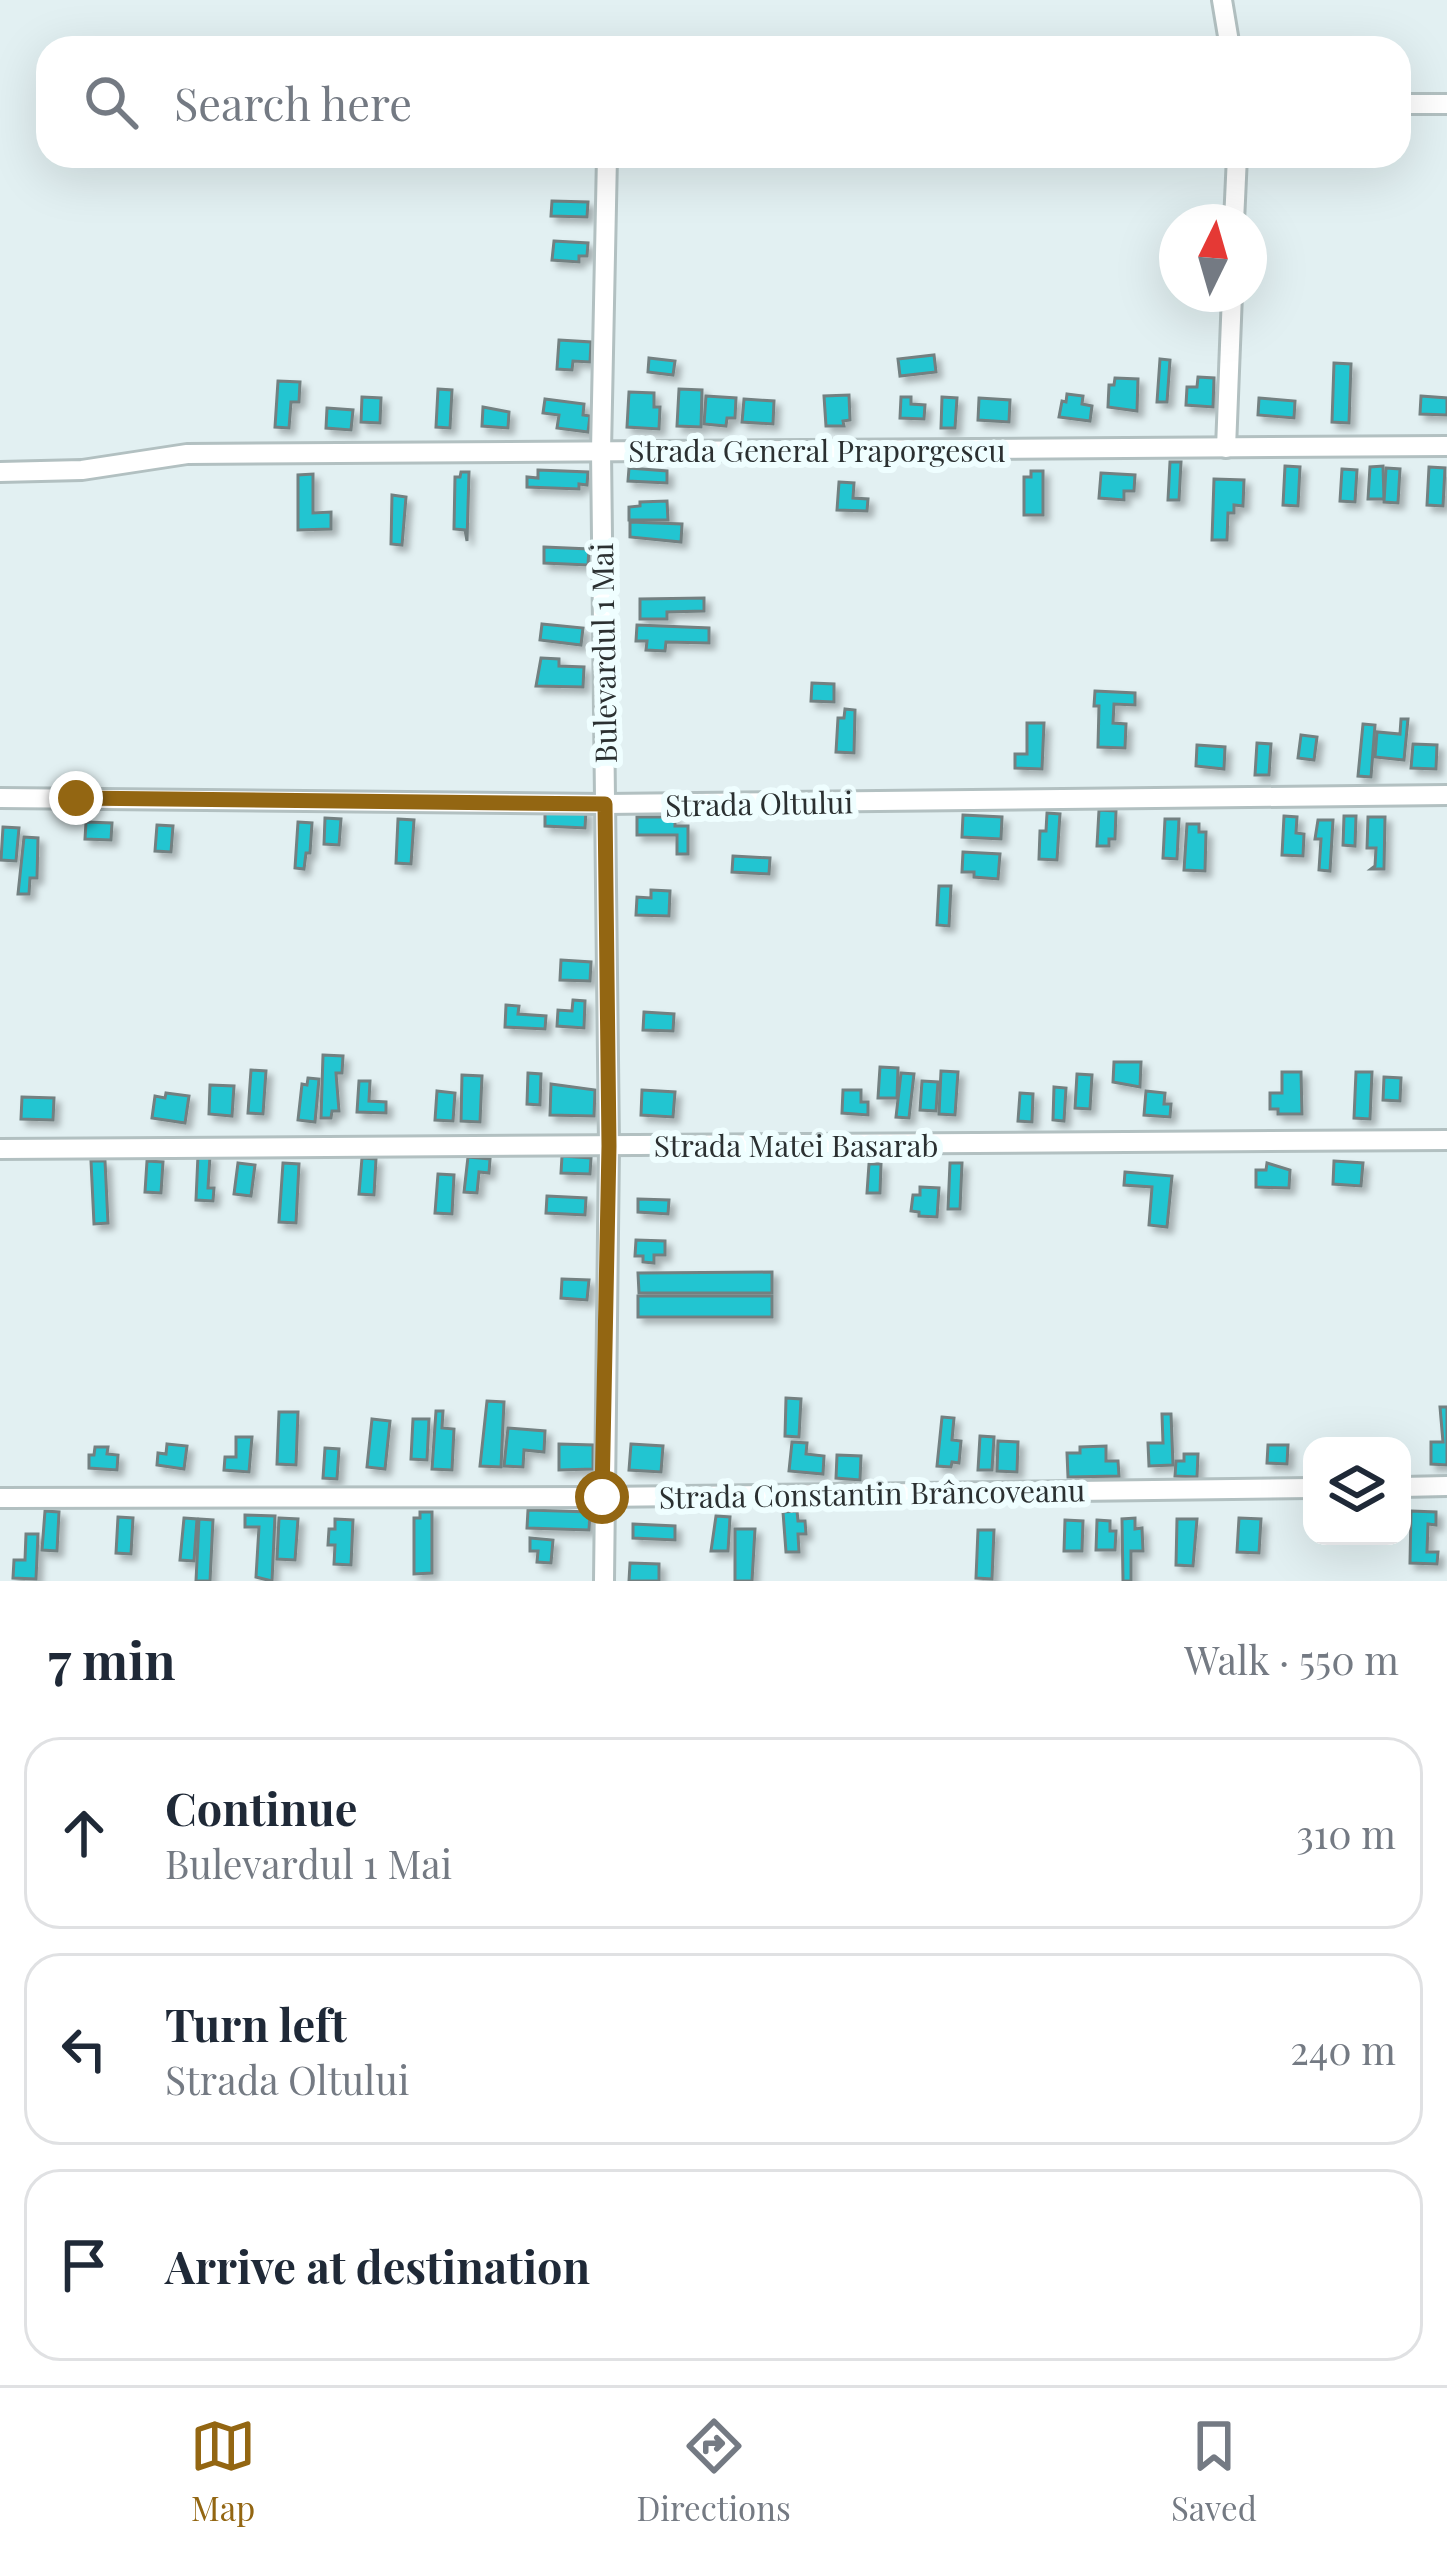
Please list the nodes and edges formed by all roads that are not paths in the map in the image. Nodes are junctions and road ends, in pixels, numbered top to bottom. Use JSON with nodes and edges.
{"nodes":[{"id":1,"x":1222,"y":0,"type":"edge"},
{"id":2,"x":1228,"y":36,"type":"edge"},
{"id":3,"x":1411,"y":104,"type":"edge"},
{"id":4,"x":1447,"y":104,"type":"edge"},
{"id":5,"x":607,"y":168,"type":"edge"},
{"id":6,"x":1236,"y":168,"type":"edge"},
{"id":7,"x":1235,"y":204,"type":"edge"},
{"id":8,"x":1231,"y":312,"type":"edge"},
{"id":9,"x":1447,"y":446,"type":"edge"},
{"id":10,"x":1226,"y":448,"type":"junction"},
{"id":11,"x":601,"y":451,"type":"junction"},
{"id":12,"x":0,"y":472,"type":"edge"},
{"id":13,"x":1447,"y":795,"type":"edge"},
{"id":14,"x":0,"y":798,"type":"edge"},
{"id":15,"x":605,"y":804,"type":"junction"},
{"id":16,"x":1447,"y":1141,"type":"edge"},
{"id":17,"x":609,"y":1146,"type":"junction"},
{"id":18,"x":0,"y":1149,"type":"edge"},
{"id":19,"x":1447,"y":1486,"type":"edge"},
{"id":20,"x":1411,"y":1487,"type":"edge"},
{"id":21,"x":1303,"y":1488,"type":"edge"},
{"id":22,"x":602,"y":1497,"type":"junction"},
{"id":23,"x":0,"y":1498,"type":"edge"},
{"id":24,"x":604,"y":1581,"type":"edge"}],
"edges":[{"from":1,"to":2,"type":"street"},
{"from":3,"to":4,"type":"street"},
{"from":5,"to":11,"type":"street","name":"Bulevardul 1 Mai"},
{"from":6,"to":7,"type":"street"},
{"from":8,"to":10,"type":"street"},
{"from":9,"to":10,"type":"street","name":"Strada General Praporgescu"},
{"from":10,"to":11,"type":"street","name":"Strada General Praporgescu"},
{"from":11,"to":12,"type":"street","name":"Strada General Praporgescu"},
{"from":11,"to":15,"type":"street","name":"Bulevardul 1 Mai"},
{"from":13,"to":15,"type":"street","name":"Strada Oltului"},
{"from":14,"to":15,"type":"street","name":"Strada Oltului"},
{"from":15,"to":17,"type":"street","name":"Bulevardul 1 Mai"},
{"from":16,"to":17,"type":"street","name":"Strada Matei Basarab"},
{"from":17,"to":18,"type":"street","name":"Strada Matei Basarab"},
{"from":17,"to":22,"type":"street","name":"Bulevardul 1 Mai"},
{"from":19,"to":20,"type":"street"},
{"from":21,"to":22,"type":"street","name":"Strada Constantin Brâncoveanu"},
{"from":22,"to":23,"type":"street","name":"Strada Constantin Brâncoveanu"},
{"from":22,"to":24,"type":"street","name":"Bulevardul 1 Mai"}]}
